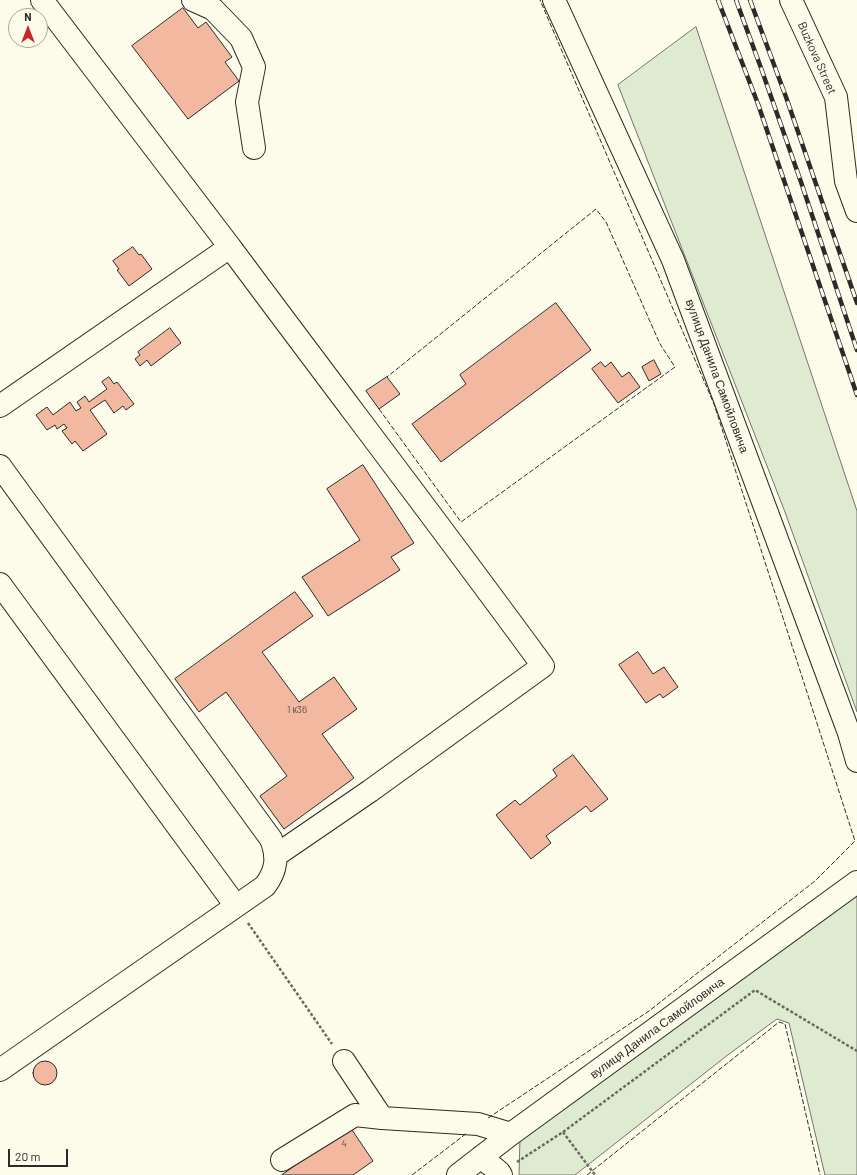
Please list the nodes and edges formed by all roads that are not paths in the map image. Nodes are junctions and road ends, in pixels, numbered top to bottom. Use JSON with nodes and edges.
{"nodes":[{"id":1,"x":42,"y":0,"type":"edge"},
{"id":2,"x":193,"y":0,"type":"edge"},
{"id":3,"x":554,"y":0,"type":"edge"},
{"id":4,"x":791,"y":0,"type":"edge"},
{"id":5,"x":254,"y":148,"type":"dead end"},
{"id":6,"x":857,"y":211,"type":"edge"},
{"id":7,"x":230,"y":247,"type":"junction"},
{"id":8,"x":0,"y":406,"type":"edge"},
{"id":9,"x":0,"y":466,"type":"edge"},
{"id":10,"x":0,"y":584,"type":"edge"},
{"id":11,"x":857,"y":761,"type":"edge"},
{"id":12,"x":275,"y":856,"type":"junction"},
{"id":13,"x":857,"y":882,"type":"edge"},
{"id":14,"x":236,"y":906,"type":"junction"},
{"id":15,"x":344,"y":1061,"type":"road end"},
{"id":16,"x":0,"y":1070,"type":"edge"},
{"id":17,"x":382,"y":1118,"type":"junction"},
{"id":18,"x":510,"y":1134,"type":"junction"},
{"id":19,"x":481,"y":1157,"type":"junction"},
{"id":20,"x":282,"y":1160,"type":"dead end"},
{"id":21,"x":500,"y":1174,"type":"edge"},
{"id":22,"x":458,"y":1175,"type":"edge"}],
"edges":[{"from":1,"to":7,"type":"street"},
{"from":2,"to":5,"type":"street"},
{"from":3,"to":11,"type":"street","name":"вулиця Данила Самойловича"},
{"from":4,"to":6,"type":"street","name":"Buzkova Street"},
{"from":7,"to":8,"type":"street"},
{"from":7,"to":12,"type":"street"},
{"from":9,"to":12,"type":"street"},
{"from":10,"to":14,"type":"street"},
{"from":12,"to":14,"type":"street"},
{"from":13,"to":18,"type":"street","name":"вулиця Данила Самойловича"},
{"from":14,"to":16,"type":"street"},
{"from":15,"to":17,"type":"street"},
{"from":17,"to":18,"type":"street"},
{"from":17,"to":20,"type":"street"},
{"from":18,"to":19,"type":"street","name":"вулиця Данила Самойловича"},
{"from":19,"to":21,"type":"street"},
{"from":19,"to":22,"type":"street","name":"вулиця Данила Самойловича"}]}
